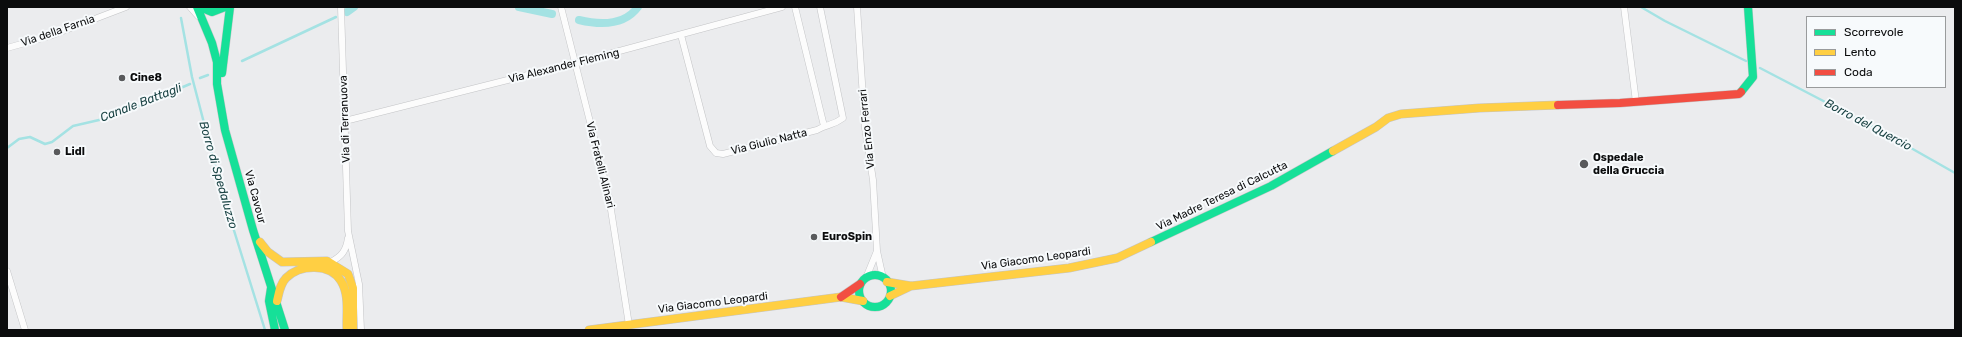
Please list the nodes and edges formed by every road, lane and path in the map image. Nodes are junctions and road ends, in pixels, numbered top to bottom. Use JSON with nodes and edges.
{"nodes":[{"id":1,"x":126,"y":7,"type":"edge"},
{"id":2,"x":190,"y":7,"type":"edge"},
{"id":3,"x":197,"y":7,"type":"edge"},
{"id":4,"x":200,"y":7,"type":"edge"},
{"id":5,"x":225,"y":7,"type":"edge"},
{"id":6,"x":230,"y":7,"type":"edge"},
{"id":7,"x":342,"y":7,"type":"edge"},
{"id":8,"x":561,"y":7,"type":"edge"},
{"id":9,"x":782,"y":7,"type":"edge"},
{"id":10,"x":796,"y":7,"type":"edge"},
{"id":11,"x":820,"y":7,"type":"edge"},
{"id":12,"x":857,"y":7,"type":"edge"},
{"id":13,"x":1624,"y":7,"type":"edge"},
{"id":14,"x":1748,"y":7,"type":"edge"},
{"id":15,"x":204,"y":25,"type":"junction"},
{"id":16,"x":681,"y":35,"type":"junction"},
{"id":17,"x":9,"y":48,"type":"edge"},
{"id":18,"x":575,"y":63,"type":"junction"},
{"id":19,"x":1636,"y":102,"type":"junction"},
{"id":20,"x":221,"y":111,"type":"junction"},
{"id":21,"x":345,"y":121,"type":"junction"},
{"id":22,"x":824,"y":126,"type":"junction"},
{"id":23,"x":253,"y":230,"type":"junction"},
{"id":24,"x":348,"y":231,"type":"junction"},
{"id":25,"x":877,"y":251,"type":"junction"},
{"id":26,"x":1117,"y":258,"type":"joint"},
{"id":27,"x":331,"y":262,"type":"junction"},
{"id":28,"x":7,"y":271,"type":"edge"},
{"id":29,"x":866,"y":278,"type":"junction"},
{"id":30,"x":885,"y":280,"type":"junction"},
{"id":31,"x":860,"y":284,"type":"junction"},
{"id":32,"x":911,"y":286,"type":"junction"},
{"id":33,"x":272,"y":288,"type":"junction"},
{"id":34,"x":890,"y":296,"type":"junction"},
{"id":35,"x":841,"y":297,"type":"junction"},
{"id":36,"x":277,"y":301,"type":"junction"},
{"id":37,"x":862,"y":302,"type":"junction"},
{"id":38,"x":629,"y":325,"type":"junction"},
{"id":39,"x":25,"y":330,"type":"edge"},
{"id":40,"x":275,"y":330,"type":"edge"},
{"id":41,"x":285,"y":330,"type":"edge"},
{"id":42,"x":347,"y":330,"type":"edge"},
{"id":43,"x":353,"y":330,"type":"edge"},
{"id":44,"x":361,"y":330,"type":"edge"},
{"id":45,"x":589,"y":330,"type":"edge"}],
"edges":[{"from":1,"to":17,"type":"street","name":"Via della Farnia"},
{"from":2,"to":15,"type":"street"},
{"from":3,"to":15,"type":"street","name":"Via Cavour"},
{"from":4,"to":5,"type":"street"},
{"from":6,"to":20,"type":"street","name":"Via Cavour"},
{"from":7,"to":21,"type":"street","name":"Via di Terranuova"},
{"from":8,"to":18,"type":"street","name":"Via Fratelli Alinari"},
{"from":9,"to":16,"type":"street","name":"Via Alexander Fleming"},
{"from":10,"to":22,"type":"street"},
{"from":11,"to":22,"type":"street"},
{"from":12,"to":25,"type":"street","name":"Via Enzo Ferrari"},
{"from":13,"to":19,"type":"street"},
{"from":14,"to":19,"type":"street","name":"Via Madre Teresa di Calcutta"},
{"from":15,"to":20,"type":"street","name":"Via Cavour"},
{"from":16,"to":18,"type":"street","name":"Via Alexander Fleming"},
{"from":16,"to":22,"type":"street","name":"Via Giulio Natta"},
{"from":18,"to":21,"type":"street","name":"Via Alexander Fleming"},
{"from":18,"to":38,"type":"street","name":"Via Fratelli Alinari"},
{"from":19,"to":26,"type":"street","name":"Via Madre Teresa di Calcutta"},
{"from":20,"to":23,"type":"street","name":"Via Cavour"},
{"from":21,"to":24,"type":"street","name":"Via di Terranuova"},
{"from":23,"to":27,"type":"street"},
{"from":23,"to":33,"type":"street","name":"Via Cavour"},
{"from":24,"to":27,"type":"street","name":"Via di Terranuova"},
{"from":24,"to":44,"type":"street","name":"Via di Terranuova"},
{"from":25,"to":29,"type":"street"},
{"from":25,"to":30,"type":"street","name":"Via Enzo Ferrari"},
{"from":26,"to":32,"type":"street","name":"Via Giacomo Leopardi"},
{"from":27,"to":43,"type":"street"},
{"from":28,"to":39,"type":"street"},
{"from":29,"to":30,"type":"street","name":"Via Giacomo Leopardi"},
{"from":29,"to":31,"type":"street","name":"Via Giacomo Leopardi"},
{"from":30,"to":32,"type":"street","name":"Via Giacomo Leopardi"},
{"from":30,"to":34,"type":"street"},
{"from":31,"to":35,"type":"street","name":"Via Giacomo Leopardi"},
{"from":31,"to":37,"type":"street"},
{"from":32,"to":34,"type":"street","name":"Via Giacomo Leopardi"},
{"from":33,"to":36,"type":"street","name":"Via Cavour"},
{"from":33,"to":40,"type":"street","name":"Via Cavour"},
{"from":34,"to":37,"type":"street","name":"Via Giacomo Leopardi"},
{"from":35,"to":37,"type":"street","name":"Via Giacomo Leopardi"},
{"from":35,"to":38,"type":"street","name":"Via Giacomo Leopardi"},
{"from":36,"to":41,"type":"street","name":"Via Cavour"},
{"from":36,"to":42,"type":"street"},
{"from":38,"to":45,"type":"street","name":"Via Giacomo Leopardi"}]}
